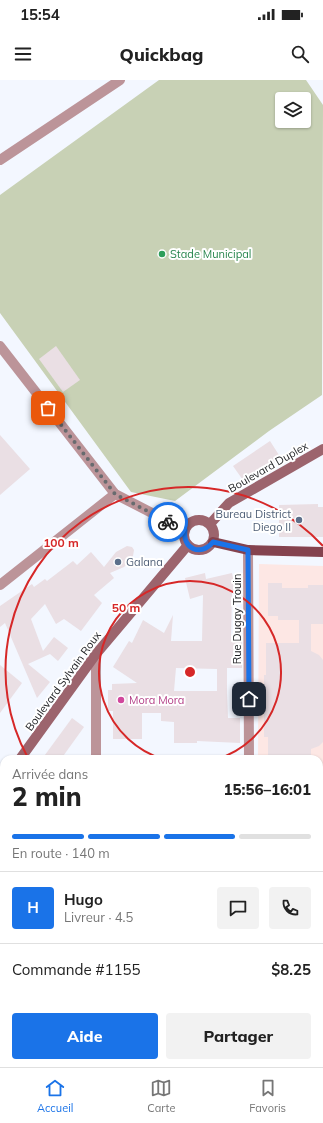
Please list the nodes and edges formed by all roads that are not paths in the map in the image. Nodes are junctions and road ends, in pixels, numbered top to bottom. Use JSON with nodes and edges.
{"nodes":[{"id":1,"x":120,"y":80,"type":"edge"},
{"id":2,"x":0,"y":160,"type":"edge"},
{"id":3,"x":0,"y":346,"type":"edge"},
{"id":4,"x":323,"y":449,"type":"edge"},
{"id":5,"x":115,"y":494,"type":"junction"},
{"id":6,"x":210,"y":524,"type":"junction"},
{"id":7,"x":185,"y":530,"type":"junction"},
{"id":8,"x":213,"y":542,"type":"junction"},
{"id":9,"x":188,"y":545,"type":"junction"},
{"id":10,"x":248,"y":550,"type":"junction"},
{"id":11,"x":323,"y":552,"type":"edge"},
{"id":12,"x":0,"y":585,"type":"edge"},
{"id":13,"x":96,"y":654,"type":"junction"},
{"id":14,"x":23,"y":755,"type":"edge"},
{"id":15,"x":96,"y":755,"type":"edge"},
{"id":16,"x":249,"y":755,"type":"edge"}],
"edges":[{"from":1,"to":2,"type":"street"},
{"from":3,"to":5,"type":"street"},
{"from":4,"to":6,"type":"main road","name":"Boulevard Duplex"},
{"from":5,"to":7,"type":"street"},
{"from":5,"to":12,"type":"street"},
{"from":6,"to":7,"type":"main road"},
{"from":6,"to":8,"type":"main road"},
{"from":7,"to":9,"type":"main road"},
{"from":8,"to":9,"type":"main road"},
{"from":8,"to":10,"type":"main road"},
{"from":9,"to":13,"type":"main road","name":"Boulevard Sylvain Roux"},
{"from":10,"to":11,"type":"main road"},
{"from":10,"to":16,"type":"street","name":"Rue Dugay Trouin"},
{"from":13,"to":14,"type":"main road","name":"Boulevard Sylvain Roux"},
{"from":13,"to":15,"type":"street"}]}
